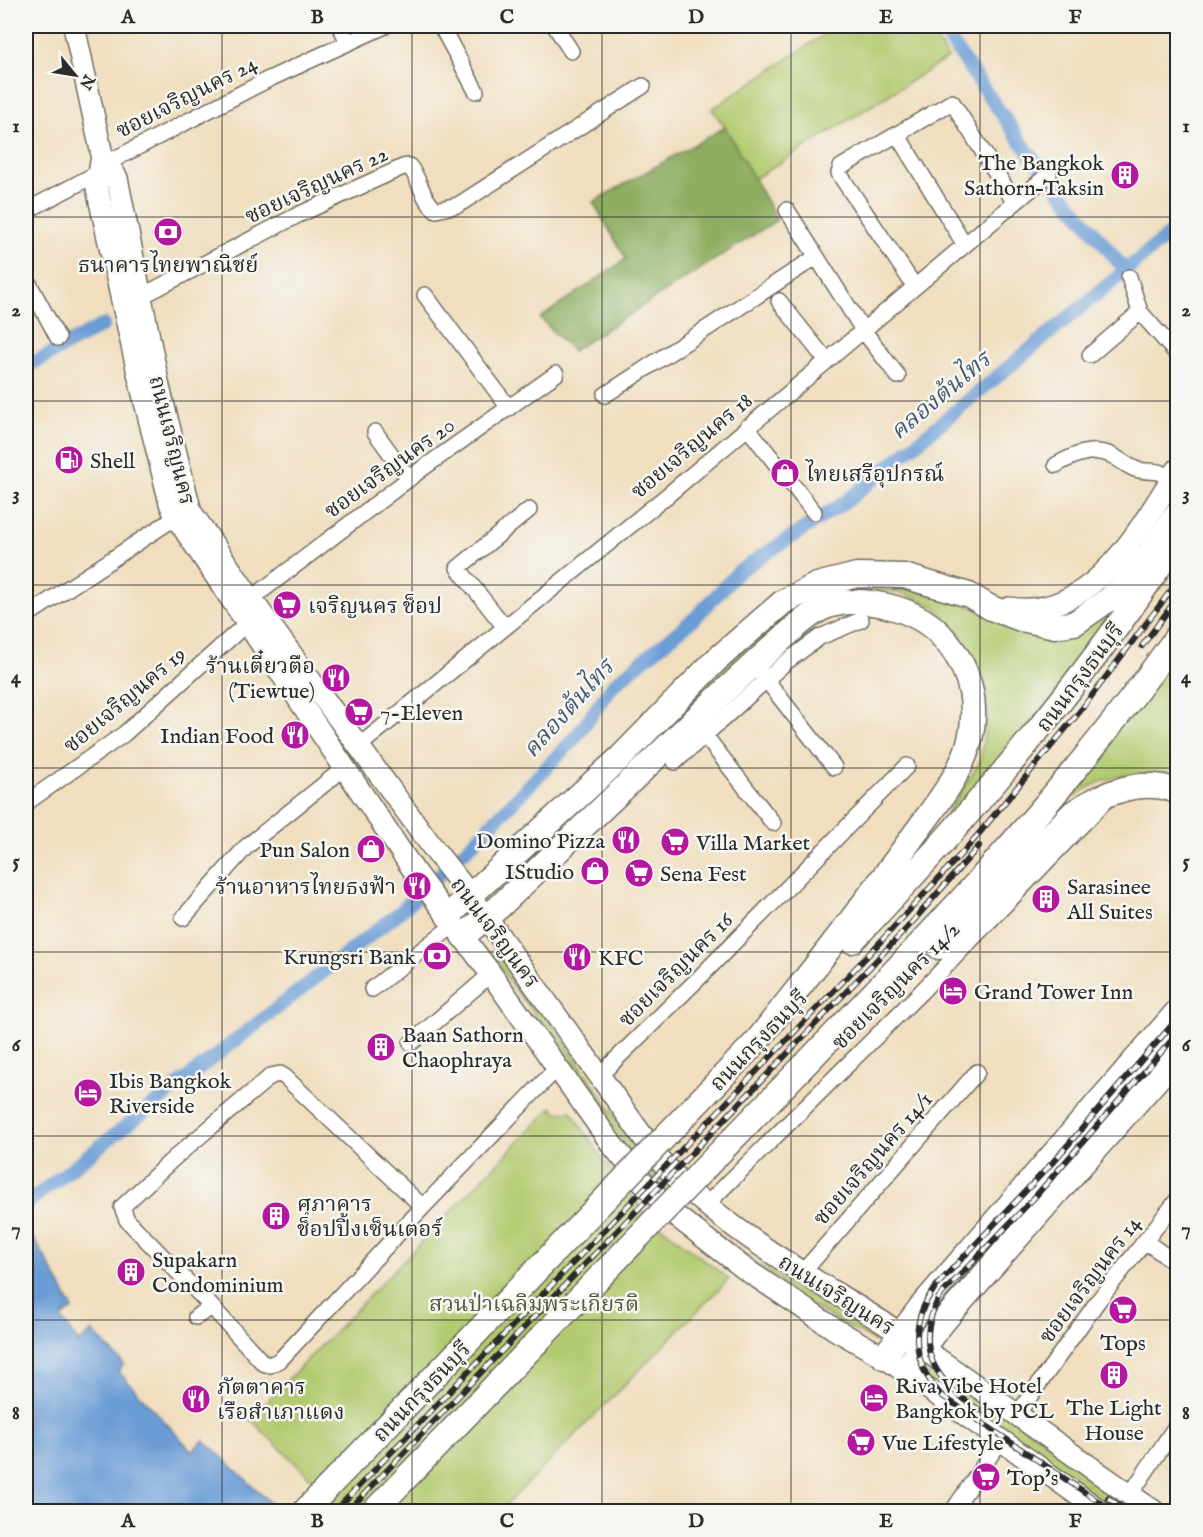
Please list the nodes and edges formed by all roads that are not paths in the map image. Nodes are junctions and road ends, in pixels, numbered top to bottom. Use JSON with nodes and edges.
{"nodes":[{"id":1,"x":74,"y":26,"type":"edge"},
{"id":2,"x":340,"y":26,"type":"edge"},
{"id":3,"x":385,"y":26,"type":"edge"},
{"id":4,"x":441,"y":26,"type":"edge"},
{"id":5,"x":555,"y":26,"type":"edge"},
{"id":6,"x":348,"y":42,"type":"junction"},
{"id":7,"x":571,"y":51,"type":"dead end"},
{"id":8,"x":643,"y":86,"type":"dead end"},
{"id":9,"x":476,"y":91,"type":"dead end"},
{"id":10,"x":898,"y":136,"type":"junction"},
{"id":11,"x":102,"y":164,"type":"junction"},
{"id":12,"x":1049,"y":174,"type":"dead end"},
{"id":13,"x":1015,"y":203,"type":"junction"},
{"id":14,"x":26,"y":210,"type":"edge"},
{"id":15,"x":787,"y":210,"type":"dead end"},
{"id":16,"x":965,"y":245,"type":"junction"},
{"id":17,"x":816,"y":256,"type":"junction"},
{"id":18,"x":1129,"y":277,"type":"dead end"},
{"id":19,"x":26,"y":278,"type":"edge"},
{"id":20,"x":915,"y":286,"type":"junction"},
{"id":21,"x":425,"y":295,"type":"dead end"},
{"id":22,"x":140,"y":297,"type":"junction"},
{"id":23,"x":779,"y":301,"type":"dead end"},
{"id":24,"x":1140,"y":312,"type":"junction"},
{"id":25,"x":863,"y":330,"type":"junction"},
{"id":26,"x":58,"y":338,"type":"dead end"},
{"id":27,"x":1090,"y":355,"type":"dead end"},
{"id":28,"x":1178,"y":355,"type":"edge"},
{"id":29,"x":826,"y":360,"type":"junction"},
{"id":30,"x":556,"y":374,"type":"dead end"},
{"id":31,"x":898,"y":376,"type":"dead end"},
{"id":32,"x":605,"y":395,"type":"dead end"},
{"id":33,"x":508,"y":408,"type":"junction"},
{"id":34,"x":747,"y":427,"type":"junction"},
{"id":35,"x":375,"y":432,"type":"dead end"},
{"id":36,"x":1056,"y":465,"type":"dead end"},
{"id":37,"x":1174,"y":474,"type":"edge"},
{"id":38,"x":409,"y":479,"type":"junction"},
{"id":39,"x":529,"y":510,"type":"dead end"},
{"id":40,"x":814,"y":512,"type":"dead end"},
{"id":41,"x":1178,"y":512,"type":"edge"},
{"id":42,"x":176,"y":517,"type":"junction"},
{"id":43,"x":1178,"y":540,"type":"edge"},
{"id":44,"x":969,"y":596,"type":"junction"},
{"id":45,"x":251,"y":599,"type":"junction"},
{"id":46,"x":26,"y":616,"type":"edge"},
{"id":47,"x":861,"y":620,"type":"dead end"},
{"id":48,"x":247,"y":623,"type":"junction"},
{"id":49,"x":504,"y":626,"type":"junction"},
{"id":50,"x":1178,"y":635,"type":"edge"},
{"id":51,"x":760,"y":672,"type":"junction"},
{"id":52,"x":671,"y":706,"type":"junction"},
{"id":53,"x":696,"y":727,"type":"junction"},
{"id":54,"x":359,"y":747,"type":"junction"},
{"id":55,"x":675,"y":762,"type":"dead end"},
{"id":56,"x":834,"y":766,"type":"dead end"},
{"id":57,"x":907,"y":766,"type":"dead end"},
{"id":58,"x":343,"y":768,"type":"junction"},
{"id":59,"x":1114,"y":791,"type":"junction"},
{"id":60,"x":1178,"y":792,"type":"edge"},
{"id":61,"x":26,"y":804,"type":"edge"},
{"id":62,"x":773,"y":823,"type":"dead end"},
{"id":63,"x":470,"y":895,"type":"junction"},
{"id":64,"x":183,"y":918,"type":"dead end"},
{"id":65,"x":487,"y":918,"type":"junction"},
{"id":66,"x":456,"y":926,"type":"junction"},
{"id":67,"x":491,"y":974,"type":"junction"},
{"id":68,"x":372,"y":988,"type":"dead end"},
{"id":69,"x":1177,"y":1013,"type":"edge"},
{"id":70,"x":757,"y":1041,"type":"junction"},
{"id":71,"x":411,"y":1043,"type":"dead end"},
{"id":72,"x":1178,"y":1055,"type":"edge"},
{"id":73,"x":558,"y":1067,"type":"junction"},
{"id":74,"x":977,"y":1072,"type":"dead end"},
{"id":75,"x":600,"y":1075,"type":"junction"},
{"id":76,"x":701,"y":1172,"type":"junction"},
{"id":77,"x":1178,"y":1198,"type":"edge"},
{"id":78,"x":705,"y":1206,"type":"junction"},
{"id":79,"x":423,"y":1207,"type":"junction"},
{"id":80,"x":1145,"y":1241,"type":"junction"},
{"id":81,"x":1178,"y":1265,"type":"edge"},
{"id":82,"x":802,"y":1273,"type":"junction"},
{"id":83,"x":212,"y":1307,"type":"junction"},
{"id":84,"x":196,"y":1317,"type":"dead end"},
{"id":85,"x":900,"y":1334,"type":"junction"},
{"id":86,"x":921,"y":1348,"type":"junction"},
{"id":87,"x":894,"y":1364,"type":"junction"},
{"id":88,"x":1016,"y":1416,"type":"junction"},
{"id":89,"x":1178,"y":1423,"type":"edge"},
{"id":90,"x":1000,"y":1440,"type":"junction"},
{"id":91,"x":1130,"y":1495,"type":"junction"},
{"id":92,"x":304,"y":1512,"type":"edge"},
{"id":93,"x":373,"y":1512,"type":"edge"},
{"id":94,"x":951,"y":1512,"type":"edge"},
{"id":95,"x":1102,"y":1512,"type":"edge"},
{"id":96,"x":1155,"y":1512,"type":"edge"}],
"edges":[{"from":1,"to":11,"type":"main road","name":"ถนนเจริญนคร"},
{"from":2,"to":6,"type":"street"},
{"from":3,"to":6,"type":"street","name":"ซอยเจริญนคร 24"},
{"from":4,"to":9,"type":"street"},
{"from":5,"to":7,"type":"street"},
{"from":6,"to":11,"type":"street","name":"ซอยเจริญนคร 24"},
{"from":8,"to":22,"type":"street","name":"ซอยเจริญนคร 22"},
{"from":10,"to":13,"type":"street"},
{"from":10,"to":16,"type":"street"},
{"from":10,"to":20,"type":"street"},
{"from":11,"to":14,"type":"street","name":"ซอยเจริญนคร 24"},
{"from":11,"to":22,"type":"main road","name":"ถนนเจริญนคร"},
{"from":11,"to":42,"type":"main road","name":"ถนนเจริญนคร"},
{"from":12,"to":13,"type":"street","name":"ซอยเจริญนคร 18"},
{"from":13,"to":16,"type":"street","name":"ซอยเจริญนคร 18"},
{"from":15,"to":17,"type":"street"},
{"from":16,"to":20,"type":"street","name":"ซอยเจริญนคร 18"},
{"from":17,"to":25,"type":"street"},
{"from":17,"to":32,"type":"street"},
{"from":18,"to":24,"type":"street"},
{"from":19,"to":26,"type":"street"},
{"from":20,"to":25,"type":"street","name":"ซอยเจริญนคร 18"},
{"from":21,"to":33,"type":"street"},
{"from":22,"to":45,"type":"main road","name":"ถนนเจริญนคร"},
{"from":23,"to":29,"type":"street"},
{"from":24,"to":27,"type":"street"},
{"from":24,"to":28,"type":"street"},
{"from":25,"to":29,"type":"street","name":"ซอยเจริญนคร 18"},
{"from":25,"to":31,"type":"street"},
{"from":29,"to":34,"type":"street","name":"ซอยเจริญนคร 18"},
{"from":30,"to":33,"type":"street","name":"ซอยเจริญนคร 20"},
{"from":33,"to":38,"type":"street","name":"ซอยเจริญนคร 20"},
{"from":34,"to":40,"type":"street"},
{"from":34,"to":49,"type":"street","name":"ซอยเจริญนคร 18"},
{"from":35,"to":38,"type":"street"},
{"from":36,"to":37,"type":"street"},
{"from":37,"to":44,"type":"main road"},
{"from":38,"to":45,"type":"street","name":"ซอยเจริญนคร 20"},
{"from":39,"to":49,"type":"street"},
{"from":41,"to":44,"type":"main road"},
{"from":42,"to":46,"type":"street"},
{"from":42,"to":48,"type":"main road","name":"ถนนเจริญนคร"},
{"from":43,"to":70,"type":"main road","name":"ถนนกรุงธนบุรี"},
{"from":44,"to":52,"type":"main road"},
{"from":45,"to":54,"type":"main road","name":"ถนนเจริญนคร"},
{"from":47,"to":51,"type":"street"},
{"from":48,"to":58,"type":"main road","name":"ถนนเจริญนคร"},
{"from":48,"to":61,"type":"street","name":"ซอยเจริญนคร 19"},
{"from":49,"to":54,"type":"street","name":"ซอยเจริญนคร 18"},
{"from":50,"to":76,"type":"main road"},
{"from":51,"to":53,"type":"main road"},
{"from":51,"to":56,"type":"street"},
{"from":51,"to":70,"type":"main road"},
{"from":52,"to":53,"type":"main road"},
{"from":52,"to":63,"type":"main road"},
{"from":53,"to":55,"type":"street"},
{"from":53,"to":62,"type":"street"},
{"from":53,"to":65,"type":"main road"},
{"from":54,"to":63,"type":"main road","name":"ถนนเจริญนคร"},
{"from":57,"to":75,"type":"street","name":"ซอยเจริญนคร 16"},
{"from":58,"to":64,"type":"street"},
{"from":58,"to":66,"type":"main road","name":"ถนนเจริญนคร"},
{"from":59,"to":60,"type":"main road"},
{"from":59,"to":76,"type":"main road"},
{"from":59,"to":78,"type":"street","name":"ซอยเจริญนคร 14/2"},
{"from":63,"to":65,"type":"main road","name":"ถนนเจริญนคร"},
{"from":63,"to":66,"type":"main road"},
{"from":65,"to":66,"type":"main road"},
{"from":65,"to":75,"type":"main road","name":"ถนนเจริญนคร"},
{"from":66,"to":67,"type":"main road","name":"ถนนเจริญนคร"},
{"from":66,"to":68,"type":"street"},
{"from":67,"to":71,"type":"street"},
{"from":67,"to":73,"type":"main road","name":"ถนนเจริญนคร"},
{"from":69,"to":85,"type":"main road"},
{"from":70,"to":92,"type":"main road","name":"ถนนกรุงธนบุรี","bridge":true},
{"from":72,"to":86,"type":"main road"},
{"from":73,"to":79,"type":"street"},
{"from":73,"to":87,"type":"main road","name":"ถนนเจริญนคร"},
{"from":74,"to":82,"type":"street","name":"ซอยเจริญนคร 14/1"},
{"from":75,"to":78,"type":"main road","name":"ถนนเจริญนคร"},
{"from":76,"to":93,"type":"main road","bridge":true},
{"from":77,"to":80,"type":"street","name":"ซอยเจริญนคร 14"},
{"from":78,"to":82,"type":"main road","name":"ถนนเจริญนคร"},
{"from":79,"to":83,"type":"street"},
{"from":79,"to":83,"type":"street"},
{"from":80,"to":81,"type":"street"},
{"from":80,"to":88,"type":"street","name":"ซอยเจริญนคร 14"},
{"from":82,"to":85,"type":"main road","name":"ถนนเจริญนคร"},
{"from":83,"to":84,"type":"street"},
{"from":85,"to":86,"type":"main road","name":"ถนนเจริญนคร"},
{"from":85,"to":87,"type":"main road"},
{"from":86,"to":87,"type":"main road"},
{"from":86,"to":88,"type":"main road","name":"ถนนเจริญนคร"},
{"from":87,"to":90,"type":"main road","name":"ถนนเจริญนคร"},
{"from":88,"to":91,"type":"main road","name":"ถนนเจริญนคร"},
{"from":89,"to":91,"type":"street"},
{"from":90,"to":94,"type":"street"},
{"from":90,"to":95,"type":"main road","name":"ถนนเจริญนคร"},
{"from":91,"to":96,"type":"main road","name":"ถนนเจริญนคร"}]}
